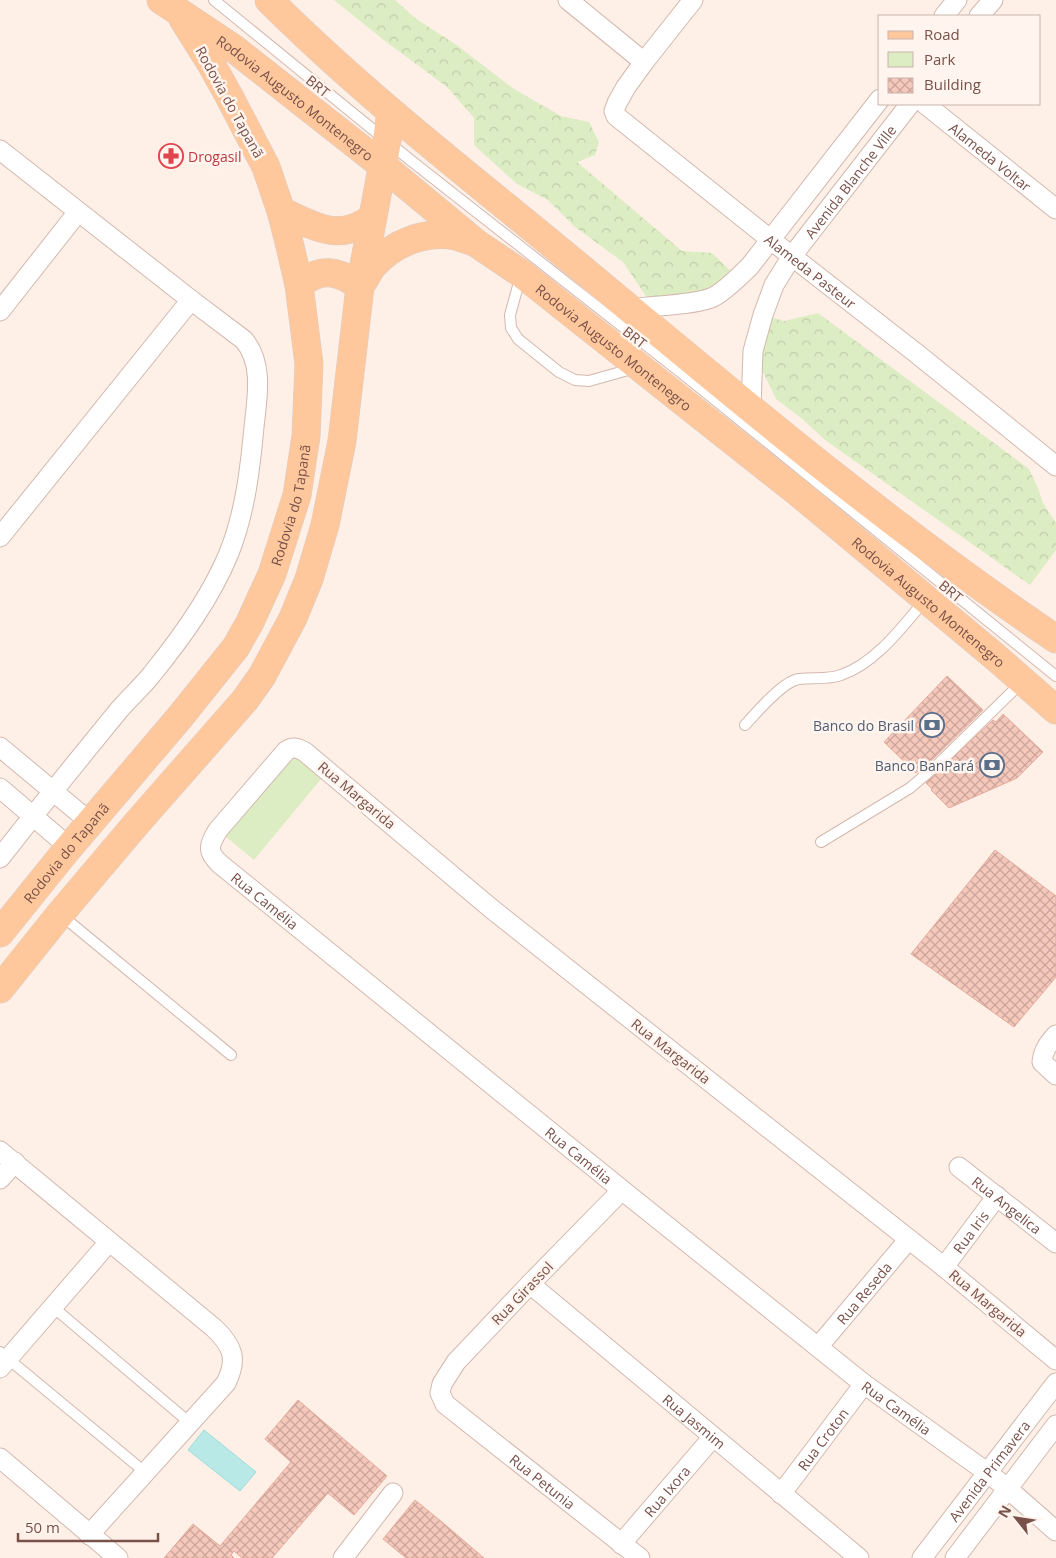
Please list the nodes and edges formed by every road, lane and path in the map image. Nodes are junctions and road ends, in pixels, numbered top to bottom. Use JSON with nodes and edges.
{"nodes":[{"id":1,"x":214,"y":0,"type":"edge"},
{"id":2,"x":269,"y":0,"type":"edge"},
{"id":3,"x":568,"y":0,"type":"edge"},
{"id":4,"x":693,"y":0,"type":"edge"},
{"id":5,"x":993,"y":0,"type":"edge"},
{"id":6,"x":169,"y":6,"type":"edge"},
{"id":7,"x":980,"y":15,"type":"edge"},
{"id":8,"x":644,"y":62,"type":"junction"},
{"id":9,"x":878,"y":102,"type":"edge"},
{"id":10,"x":909,"y":105,"type":"edge"},
{"id":11,"x":926,"y":105,"type":"edge"},
{"id":12,"x":391,"y":112,"type":"junction"},
{"id":13,"x":0,"y":150,"type":"edge"},
{"id":14,"x":385,"y":153,"type":"junction"},
{"id":15,"x":1056,"y":209,"type":"edge"},
{"id":16,"x":281,"y":211,"type":"junction"},
{"id":17,"x":78,"y":212,"type":"junction"},
{"id":18,"x":372,"y":218,"type":"junction"},
{"id":19,"x":771,"y":240,"type":"junction"},
{"id":20,"x":476,"y":243,"type":"junction"},
{"id":21,"x":792,"y":256,"type":"junction"},
{"id":22,"x":750,"y":266,"type":"junction"},
{"id":23,"x":522,"y":274,"type":"junction"},
{"id":24,"x":299,"y":285,"type":"junction"},
{"id":25,"x":774,"y":285,"type":"junction"},
{"id":26,"x":360,"y":287,"type":"junction"},
{"id":27,"x":191,"y":300,"type":"junction"},
{"id":28,"x":630,"y":309,"type":"junction"},
{"id":29,"x":0,"y":310,"type":"edge"},
{"id":30,"x":638,"y":367,"type":"junction"},
{"id":31,"x":751,"y":408,"type":"junction"},
{"id":32,"x":1056,"y":466,"type":"edge"},
{"id":33,"x":0,"y":538,"type":"edge"},
{"id":34,"x":926,"y":599,"type":"junction"},
{"id":35,"x":1056,"y":639,"type":"edge"},
{"id":36,"x":1056,"y":676,"type":"edge"},
{"id":37,"x":1023,"y":680,"type":"junction"},
{"id":38,"x":1056,"y":710,"type":"edge"},
{"id":39,"x":745,"y":725,"type":"dead end"},
{"id":40,"x":0,"y":747,"type":"edge"},
{"id":41,"x":286,"y":751,"type":"joint"},
{"id":42,"x":0,"y":788,"type":"edge"},
{"id":43,"x":52,"y":792,"type":"junction"},
{"id":44,"x":33,"y":816,"type":"junction"},
{"id":45,"x":90,"y":822,"type":"junction"},
{"id":46,"x":821,"y":842,"type":"dead end"},
{"id":47,"x":69,"y":847,"type":"junction"},
{"id":48,"x":0,"y":858,"type":"edge"},
{"id":49,"x":60,"y":914,"type":"junction"},
{"id":50,"x":0,"y":933,"type":"edge"},
{"id":51,"x":0,"y":989,"type":"edge"},
{"id":52,"x":1056,"y":1034,"type":"edge"},
{"id":53,"x":231,"y":1055,"type":"dead end"},
{"id":54,"x":1053,"y":1073,"type":"edge"},
{"id":55,"x":7,"y":1156,"type":"edge"},
{"id":56,"x":959,"y":1167,"type":"dead end"},
{"id":57,"x":0,"y":1179,"type":"edge"},
{"id":58,"x":622,"y":1190,"type":"junction"},
{"id":59,"x":997,"y":1196,"type":"junction"},
{"id":60,"x":909,"y":1239,"type":"junction"},
{"id":61,"x":109,"y":1242,"type":"junction"},
{"id":62,"x":1056,"y":1243,"type":"edge"},
{"id":63,"x":944,"y":1267,"type":"junction"},
{"id":64,"x":530,"y":1284,"type":"junction"},
{"id":65,"x":52,"y":1307,"type":"junction"},
{"id":66,"x":818,"y":1347,"type":"junction"},
{"id":67,"x":3,"y":1359,"type":"edge"},
{"id":68,"x":1056,"y":1360,"type":"edge"},
{"id":69,"x":1056,"y":1383,"type":"edge"},
{"id":70,"x":864,"y":1384,"type":"junction"},
{"id":71,"x":445,"y":1404,"type":"joint"},
{"id":72,"x":190,"y":1424,"type":"junction"},
{"id":73,"x":1056,"y":1425,"type":"edge"},
{"id":74,"x":713,"y":1438,"type":"junction"},
{"id":75,"x":0,"y":1458,"type":"edge"},
{"id":76,"x":146,"y":1473,"type":"junction"},
{"id":77,"x":988,"y":1473,"type":"junction"},
{"id":78,"x":1008,"y":1488,"type":"junction"},
{"id":79,"x":393,"y":1493,"type":"dead end"},
{"id":80,"x":781,"y":1494,"type":"junction"},
{"id":81,"x":1056,"y":1531,"type":"edge"},
{"id":82,"x":90,"y":1535,"type":"junction"},
{"id":83,"x":621,"y":1544,"type":"junction"},
{"id":84,"x":118,"y":1558,"type":"edge"},
{"id":85,"x":343,"y":1558,"type":"edge"},
{"id":86,"x":640,"y":1558,"type":"edge"},
{"id":87,"x":859,"y":1558,"type":"edge"},
{"id":88,"x":922,"y":1558,"type":"edge"},
{"id":89,"x":955,"y":1558,"type":"edge"}],
"edges":[{"from":1,"to":14,"type":"lane","name":"BRT"},
{"from":2,"to":12,"type":"main road"},
{"from":3,"to":8,"type":"street"},
{"from":4,"to":8,"type":"street"},
{"from":5,"to":7,"type":"street"},
{"from":6,"to":14,"type":"main road","name":"Rodovia Augusto Montenegro"},
{"from":6,"to":16,"type":"main road","name":"Rodovia do Tapanã"},
{"from":8,"to":19,"type":"street","name":"Alameda Pasteur"},
{"from":9,"to":19,"type":"street","name":"Avenida Blanche Ville"},
{"from":10,"to":21,"type":"street","name":"Avenida Blanche Ville"},
{"from":11,"to":15,"type":"street","name":"Alameda Voltar"},
{"from":12,"to":14,"type":"main road"},
{"from":12,"to":28,"type":"main road"},
{"from":13,"to":17,"type":"street"},
{"from":14,"to":18,"type":"main road"},
{"from":14,"to":20,"type":"main road","name":"Rodovia Augusto Montenegro"},
{"from":14,"to":36,"type":"lane","name":"BRT"},
{"from":16,"to":18,"type":"main road"},
{"from":16,"to":24,"type":"main road","name":"Rodovia do Tapanã"},
{"from":17,"to":27,"type":"street"},
{"from":17,"to":29,"type":"street"},
{"from":18,"to":26,"type":"main road"},
{"from":19,"to":21,"type":"street","name":"Alameda Pasteur"},
{"from":19,"to":22,"type":"street","name":"Avenida Blanche Ville"},
{"from":20,"to":23,"type":"main road","name":"Rodovia Augusto Montenegro"},
{"from":20,"to":26,"type":"main road"},
{"from":21,"to":25,"type":"street","name":"Avenida Blanche Ville"},
{"from":21,"to":32,"type":"street","name":"Alameda Pasteur"},
{"from":22,"to":25,"type":"street"},
{"from":22,"to":28,"type":"street","name":"Avenida Blanche Ville"},
{"from":23,"to":30,"type":"main road","name":"Rodovia Augusto Montenegro"},
{"from":23,"to":30,"type":"lane"},
{"from":24,"to":26,"type":"main road"},
{"from":24,"to":45,"type":"main road","name":"Rodovia do Tapanã"},
{"from":25,"to":31,"type":"street","name":"Avenida Blanche Ville"},
{"from":26,"to":49,"type":"main road"},
{"from":27,"to":33,"type":"street"},
{"from":27,"to":43,"type":"street"},
{"from":28,"to":31,"type":"main road"},
{"from":30,"to":34,"type":"main road","name":"Rodovia Augusto Montenegro"},
{"from":31,"to":35,"type":"main road"},
{"from":34,"to":37,"type":"main road","name":"Rodovia Augusto Montenegro"},
{"from":34,"to":39,"type":"lane"},
{"from":37,"to":38,"type":"main road","name":"Rodovia Augusto Montenegro"},
{"from":37,"to":46,"type":"lane"},
{"from":40,"to":43,"type":"street"},
{"from":41,"to":58,"type":"street","name":"Rua Camélia"},
{"from":41,"to":60,"type":"street","name":"Rua Margarida"},
{"from":42,"to":44,"type":"street"},
{"from":43,"to":44,"type":"street"},
{"from":43,"to":45,"type":"street"},
{"from":44,"to":47,"type":"street"},
{"from":44,"to":48,"type":"street"},
{"from":45,"to":47,"type":"main road","name":"Rodovia do Tapanã"},
{"from":47,"to":50,"type":"main road","name":"Rodovia do Tapanã"},
{"from":49,"to":51,"type":"main road"},
{"from":49,"to":53,"type":"lane"},
{"from":52,"to":54,"type":"street"},
{"from":55,"to":57,"type":"street"},
{"from":55,"to":61,"type":"street"},
{"from":56,"to":59,"type":"street","name":"Rua Angelica"},
{"from":58,"to":64,"type":"street","name":"Rua Girassol"},
{"from":58,"to":66,"type":"street","name":"Rua Camélia"},
{"from":59,"to":62,"type":"street","name":"Rua Angelica"},
{"from":59,"to":63,"type":"street","name":"Rua Iris"},
{"from":60,"to":63,"type":"street","name":"Rua Margarida"},
{"from":60,"to":66,"type":"street","name":"Rua Reseda"},
{"from":61,"to":65,"type":"street"},
{"from":61,"to":72,"type":"street"},
{"from":63,"to":68,"type":"street","name":"Rua Margarida"},
{"from":64,"to":71,"type":"street","name":"Rua Girassol"},
{"from":64,"to":74,"type":"street","name":"Rua Jasmim"},
{"from":65,"to":67,"type":"street"},
{"from":65,"to":72,"type":"lane"},
{"from":66,"to":70,"type":"street","name":"Rua Camélia"},
{"from":67,"to":76,"type":"lane"},
{"from":69,"to":77,"type":"street","name":"Avenida Primavera"},
{"from":70,"to":77,"type":"street","name":"Rua Camélia"},
{"from":70,"to":80,"type":"street","name":"Rua Croton"},
{"from":71,"to":83,"type":"street","name":"Rua Petunia"},
{"from":72,"to":76,"type":"street"},
{"from":73,"to":78,"type":"street","name":"Avenida Primavera"},
{"from":74,"to":80,"type":"street","name":"Rua Jasmim"},
{"from":74,"to":83,"type":"street","name":"Rua Ixora"},
{"from":75,"to":82,"type":"street"},
{"from":76,"to":82,"type":"street"},
{"from":77,"to":78,"type":"street","name":"Rua Camélia"},
{"from":77,"to":88,"type":"street","name":"Avenida Primavera"},
{"from":78,"to":81,"type":"street","name":"Rua Camélia"},
{"from":78,"to":89,"type":"street","name":"Avenida Primavera"},
{"from":79,"to":85,"type":"street"},
{"from":80,"to":87,"type":"street","name":"Rua Jasmim"},
{"from":82,"to":84,"type":"street"},
{"from":83,"to":86,"type":"street","name":"Rua Petunia"}]}
